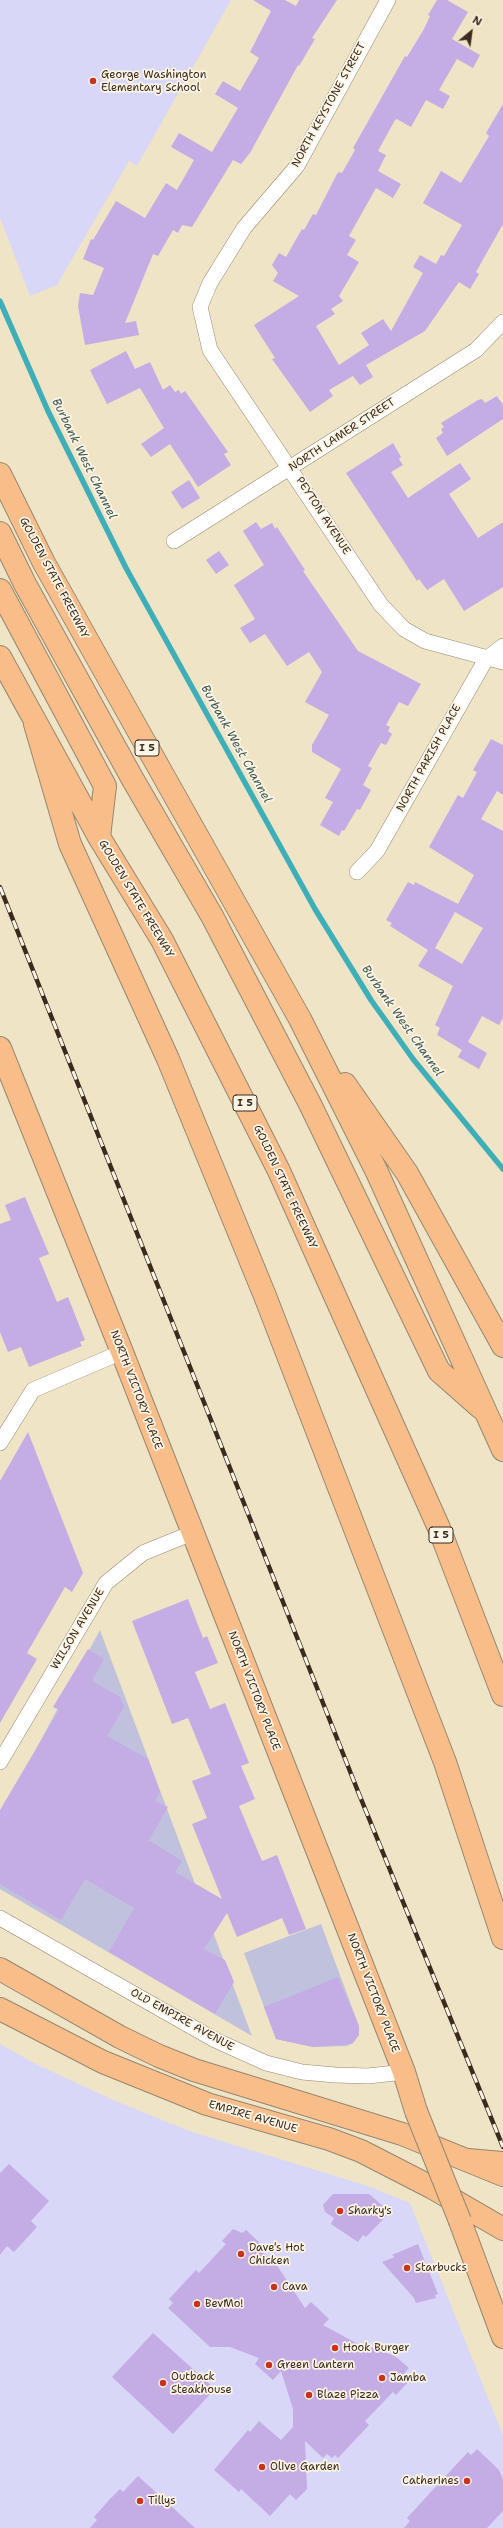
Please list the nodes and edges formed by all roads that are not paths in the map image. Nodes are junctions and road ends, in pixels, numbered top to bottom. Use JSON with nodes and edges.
{"nodes":[{"id":1,"x":388,"y":0,"type":"edge"},
{"id":2,"x":200,"y":307,"type":"joint"},
{"id":3,"x":503,"y":322,"type":"edge"},
{"id":4,"x":291,"y":468,"type":"junction"},
{"id":5,"x":0,"y":474,"type":"edge"},
{"id":6,"x":0,"y":533,"type":"edge"},
{"id":7,"x":174,"y":541,"type":"dead end"},
{"id":8,"x":0,"y":590,"type":"edge"},
{"id":9,"x":503,"y":646,"type":"edge"},
{"id":10,"x":0,"y":657,"type":"edge"},
{"id":11,"x":486,"y":659,"type":"junction"},
{"id":12,"x":503,"y":662,"type":"edge"},
{"id":13,"x":35,"y":724,"type":"junction"},
{"id":14,"x":99,"y":837,"type":"junction"},
{"id":15,"x":357,"y":872,"type":"dead end"},
{"id":16,"x":300,"y":1019,"type":"junction"},
{"id":17,"x":0,"y":1048,"type":"edge"},
{"id":18,"x":503,"y":1346,"type":"edge"},
{"id":19,"x":122,"y":1352,"type":"junction"},
{"id":20,"x":486,"y":1412,"type":"junction"},
{"id":21,"x":0,"y":1443,"type":"edge"},
{"id":22,"x":503,"y":1450,"type":"edge"},
{"id":23,"x":192,"y":1533,"type":"junction"},
{"id":24,"x":503,"y":1695,"type":"edge"},
{"id":25,"x":0,"y":1762,"type":"edge"},
{"id":26,"x":0,"y":1918,"type":"edge"},
{"id":27,"x":503,"y":1938,"type":"edge"},
{"id":28,"x":0,"y":1969,"type":"edge"},
{"id":29,"x":0,"y":2009,"type":"edge"},
{"id":30,"x":404,"y":2072,"type":"junction"},
{"id":31,"x":468,"y":2160,"type":"junction"},
{"id":32,"x":503,"y":2163,"type":"edge"},
{"id":33,"x":503,"y":2175,"type":"edge"},
{"id":34,"x":503,"y":2229,"type":"edge"},
{"id":35,"x":503,"y":2337,"type":"edge"}],
"edges":[{"from":1,"to":2,"type":"street","name":"NORTH KEYSTONE STREET"},
{"from":2,"to":4,"type":"street","name":"PEYTON AVENUE"},
{"from":3,"to":4,"type":"street","name":"NORTH LAMER STREET"},
{"from":4,"to":7,"type":"street","name":"NORTH LAMER STREET"},
{"from":4,"to":11,"type":"street","name":"PEYTON AVENUE"},
{"from":5,"to":16,"type":"main road","name":"GOLDEN STATE FREEWAY","number":"I 5"},
{"from":6,"to":20,"type":"main road"},
{"from":8,"to":14,"type":"main road"},
{"from":9,"to":11,"type":"street","name":"NORTH PARISH PLACE"},
{"from":10,"to":13,"type":"main road","name":"GOLDEN STATE FREEWAY","number":"I 5"},
{"from":11,"to":12,"type":"street","name":"PEYTON AVENUE"},
{"from":11,"to":15,"type":"street","name":"NORTH PARISH PLACE"},
{"from":13,"to":14,"type":"main road","name":"GOLDEN STATE FREEWAY","number":"I 5"},
{"from":13,"to":27,"type":"main road"},
{"from":14,"to":24,"type":"main road","name":"GOLDEN STATE FREEWAY","number":"I 5"},
{"from":16,"to":18,"type":"main road"},
{"from":16,"to":20,"type":"main road","name":"GOLDEN STATE FREEWAY","number":"I 5"},
{"from":17,"to":19,"type":"main road","name":"NORTH VICTORY PLACE"},
{"from":19,"to":21,"type":"street"},
{"from":19,"to":23,"type":"main road","name":"NORTH VICTORY PLACE"},
{"from":20,"to":22,"type":"main road","name":"GOLDEN STATE FREEWAY","number":"I 5"},
{"from":23,"to":25,"type":"street","name":"WILSON AVENUE"},
{"from":23,"to":30,"type":"main road","name":"NORTH VICTORY PLACE"},
{"from":26,"to":30,"type":"street","name":"OLD EMPIRE AVENUE"},
{"from":28,"to":31,"type":"main road"},
{"from":29,"to":34,"type":"main road","name":"EMPIRE AVENUE"},
{"from":30,"to":35,"type":"main road","name":"NORTH VICTORY PLACE","bridge":true},
{"from":31,"to":32,"type":"main road"},
{"from":31,"to":33,"type":"main road"}]}
